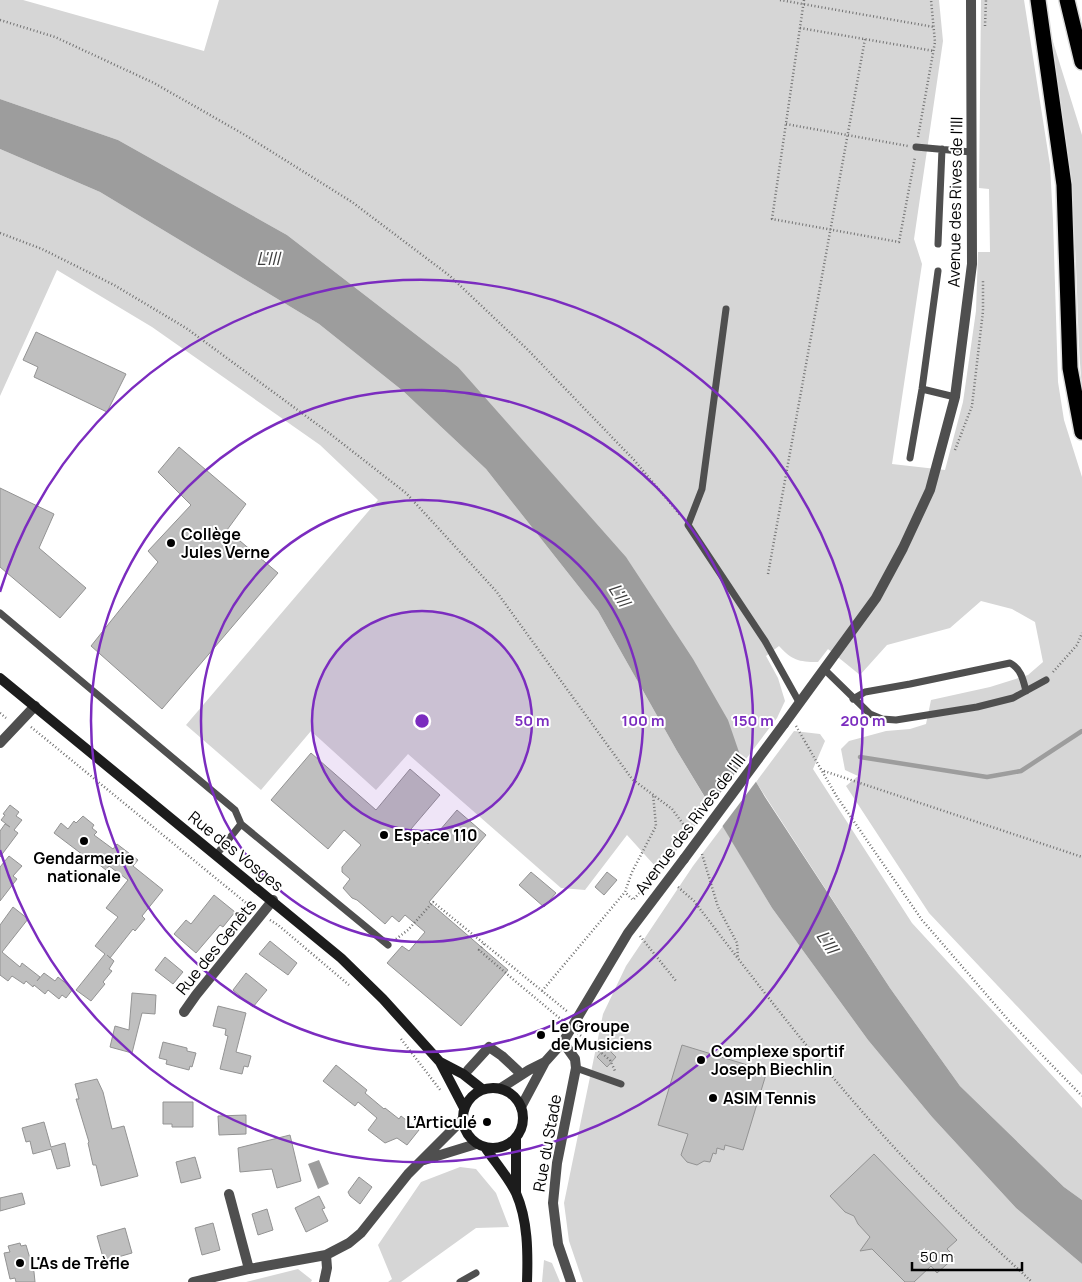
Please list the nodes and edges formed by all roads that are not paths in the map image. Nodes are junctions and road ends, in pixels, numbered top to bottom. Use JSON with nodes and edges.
{"nodes":[{"id":1,"x":971,"y":0,"type":"edge"},
{"id":2,"x":1038,"y":0,"type":"edge"},
{"id":3,"x":1067,"y":0,"type":"edge"},
{"id":4,"x":1082,"y":62,"type":"edge"},
{"id":5,"x":916,"y":147,"type":"road end"},
{"id":6,"x":942,"y":150,"type":"junction"},
{"id":7,"x":971,"y":152,"type":"junction"},
{"id":8,"x":938,"y":244,"type":"dead end"},
{"id":9,"x":938,"y":271,"type":"dead end"},
{"id":10,"x":726,"y":309,"type":"dead end"},
{"id":11,"x":922,"y":389,"type":"junction"},
{"id":12,"x":956,"y":397,"type":"junction"},
{"id":13,"x":1082,"y":432,"type":"edge"},
{"id":14,"x":910,"y":458,"type":"dead end"},
{"id":15,"x":0,"y":613,"type":"edge"},
{"id":16,"x":824,"y":669,"type":"junction"},
{"id":17,"x":0,"y":678,"type":"edge"},
{"id":18,"x":1046,"y":680,"type":"road end"},
{"id":19,"x":1026,"y":691,"type":"junction"},
{"id":20,"x":853,"y":699,"type":"junction"},
{"id":21,"x":799,"y":702,"type":"junction"},
{"id":22,"x":35,"y":706,"type":"junction"},
{"id":23,"x":0,"y":743,"type":"edge"},
{"id":24,"x":240,"y":824,"type":"junction"},
{"id":25,"x":216,"y":854,"type":"junction"},
{"id":26,"x":273,"y":900,"type":"junction"},
{"id":27,"x":388,"y":945,"type":"road end"},
{"id":28,"x":184,"y":1012,"type":"dead end"},
{"id":29,"x":563,"y":1042,"type":"junction"},
{"id":30,"x":440,"y":1062,"type":"junction"},
{"id":31,"x":545,"y":1062,"type":"junction"},
{"id":32,"x":576,"y":1068,"type":"junction"},
{"id":33,"x":468,"y":1070,"type":"dead end"},
{"id":34,"x":518,"y":1071,"type":"dead end"},
{"id":35,"x":620,"y":1084,"type":"dead end"},
{"id":36,"x":501,"y":1088,"type":"junction"},
{"id":37,"x":482,"y":1089,"type":"junction"},
{"id":38,"x":521,"y":1107,"type":"junction"},
{"id":39,"x":464,"y":1108,"type":"junction"},
{"id":40,"x":462,"y":1120,"type":"junction"},
{"id":41,"x":516,"y":1137,"type":"junction"},
{"id":42,"x":481,"y":1146,"type":"junction"},
{"id":43,"x":421,"y":1161,"type":"junction"},
{"id":44,"x":516,"y":1192,"type":"junction"},
{"id":45,"x":229,"y":1194,"type":"dead end"},
{"id":46,"x":326,"y":1255,"type":"junction"},
{"id":47,"x":248,"y":1269,"type":"junction"},
{"id":48,"x":476,"y":1273,"type":"dead end"},
{"id":49,"x":193,"y":1282,"type":"edge"},
{"id":50,"x":324,"y":1282,"type":"edge"},
{"id":51,"x":460,"y":1282,"type":"edge"},
{"id":52,"x":526,"y":1282,"type":"edge"},
{"id":53,"x":571,"y":1282,"type":"edge"}],
"edges":[{"from":1,"to":7,"type":"street","name":"Avenue des Rives de l'Ill"},
{"from":2,"to":13,"type":"highway"},
{"from":3,"to":4,"type":"highway"},
{"from":5,"to":6,"type":"lane"},
{"from":6,"to":7,"type":"lane"},
{"from":6,"to":8,"type":"lane"},
{"from":7,"to":12,"type":"street","name":"Avenue des Rives de l'Ill"},
{"from":9,"to":11,"type":"lane"},
{"from":10,"to":21,"type":"lane"},
{"from":11,"to":12,"type":"lane"},
{"from":11,"to":14,"type":"lane"},
{"from":12,"to":16,"type":"street","name":"Avenue des Rives de l'Ill"},
{"from":15,"to":24,"type":"lane"},
{"from":16,"to":20,"type":"lane"},
{"from":16,"to":21,"type":"street","name":"Avenue des Rives de l'Ill"},
{"from":17,"to":22,"type":"main road","name":"Rue des Vosges"},
{"from":18,"to":19,"type":"lane"},
{"from":19,"to":20,"type":"lane"},
{"from":19,"to":20,"type":"lane"},
{"from":21,"to":29,"type":"street","name":"Avenue des Rives de l'Ill","bridge":true},
{"from":22,"to":23,"type":"street"},
{"from":22,"to":25,"type":"main road","name":"Rue des Vosges"},
{"from":24,"to":25,"type":"lane"},
{"from":24,"to":27,"type":"lane"},
{"from":25,"to":26,"type":"main road","name":"Rue des Vosges"},
{"from":26,"to":28,"type":"street","name":"Rue des Genêts"},
{"from":26,"to":30,"type":"main road","name":"Rue des Vosges"},
{"from":29,"to":31,"type":"street","name":"Avenue des Rives de l'Ill"},
{"from":29,"to":32,"type":"street"},
{"from":30,"to":37,"type":"main road","name":"Rue des Vosges"},
{"from":30,"to":39,"type":"main road","name":"Rue des Vosges"},
{"from":31,"to":36,"type":"street","name":"Avenue des Rives de l'Ill"},
{"from":31,"to":38,"type":"street","name":"Avenue des Rives de l'Ill"},
{"from":32,"to":35,"type":"lane"},
{"from":32,"to":53,"type":"street","name":"Rue du Stade"},
{"from":33,"to":34,"type":"street"},
{"from":36,"to":37,"type":"main road"},
{"from":36,"to":38,"type":"main road"},
{"from":37,"to":39,"type":"main road"},
{"from":38,"to":41,"type":"main road"},
{"from":39,"to":40,"type":"main road"},
{"from":40,"to":42,"type":"main road"},
{"from":40,"to":43,"type":"street"},
{"from":41,"to":42,"type":"main road"},
{"from":41,"to":44,"type":"main road"},
{"from":42,"to":43,"type":"street"},
{"from":42,"to":44,"type":"main road"},
{"from":43,"to":46,"type":"street"},
{"from":44,"to":52,"type":"main road"},
{"from":45,"to":47,"type":"street"},
{"from":46,"to":47,"type":"street"},
{"from":46,"to":50,"type":"street"},
{"from":47,"to":49,"type":"street"},
{"from":48,"to":51,"type":"lane"}]}
